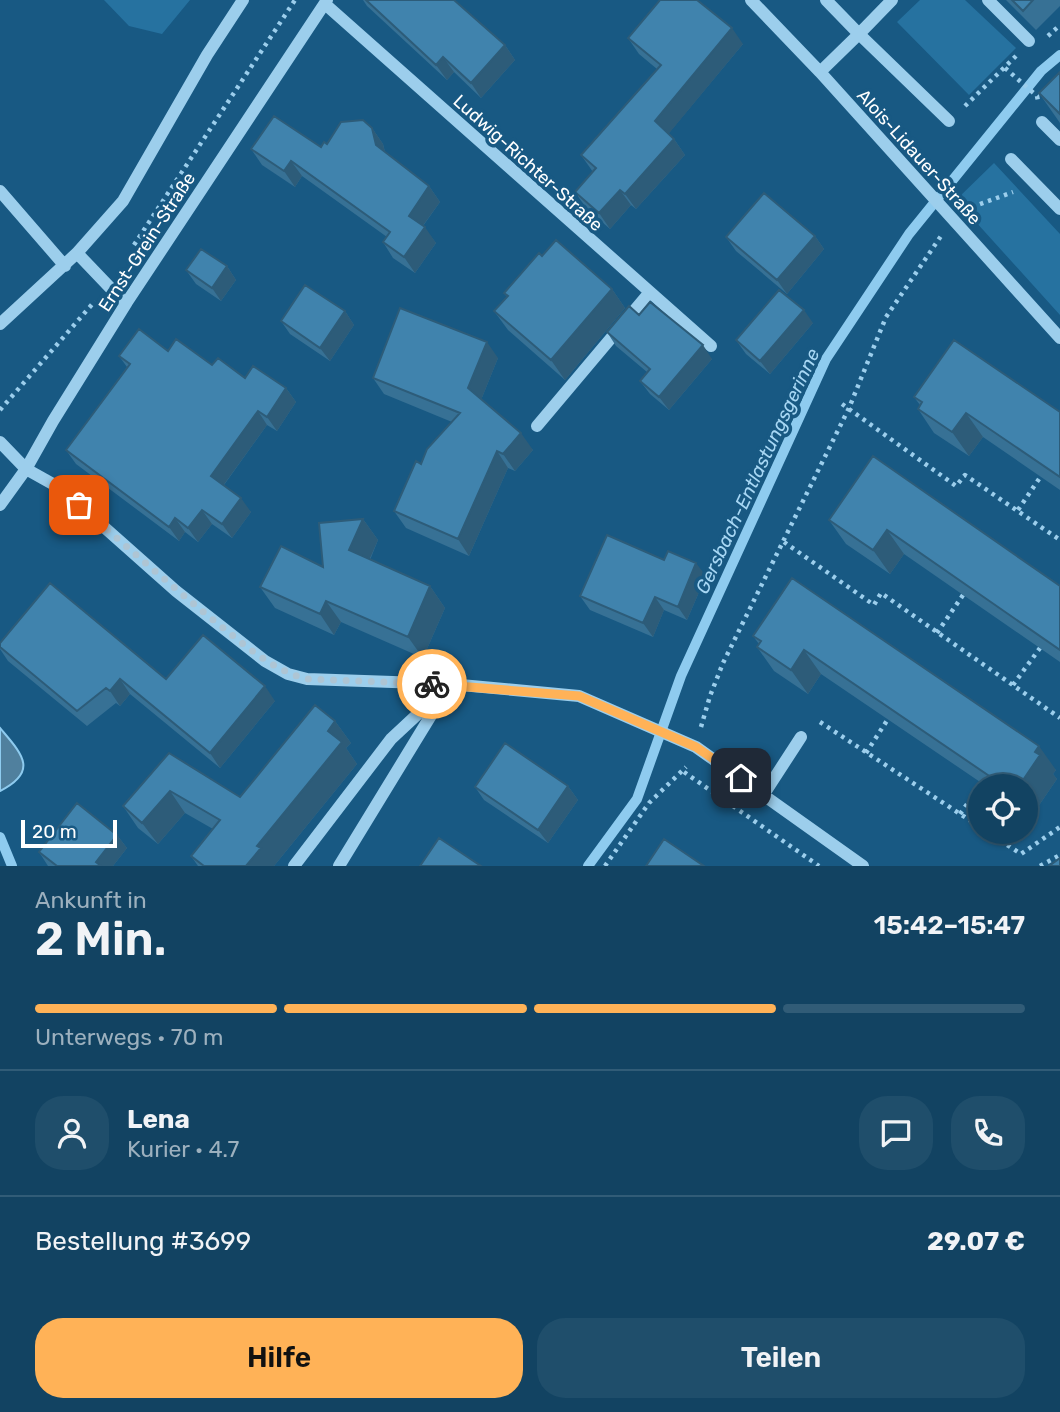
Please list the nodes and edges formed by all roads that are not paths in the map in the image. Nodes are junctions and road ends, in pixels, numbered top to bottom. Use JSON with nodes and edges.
{"nodes":[{"id":1,"x":243,"y":0,"type":"edge"},
{"id":2,"x":751,"y":0,"type":"edge"},
{"id":3,"x":826,"y":0,"type":"edge"},
{"id":4,"x":892,"y":0,"type":"edge"},
{"id":5,"x":988,"y":0,"type":"edge"},
{"id":6,"x":326,"y":2,"type":"edge"},
{"id":7,"x":859,"y":34,"type":"junction"},
{"id":8,"x":1029,"y":41,"type":"road end"},
{"id":9,"x":820,"y":72,"type":"junction"},
{"id":10,"x":949,"y":121,"type":"road end"},
{"id":11,"x":1042,"y":122,"type":"edge"},
{"id":12,"x":1060,"y":140,"type":"edge"},
{"id":13,"x":1011,"y":159,"type":"dead end"},
{"id":14,"x":0,"y":191,"type":"edge"},
{"id":15,"x":1060,"y":209,"type":"edge"},
{"id":16,"x":77,"y":253,"type":"junction"},
{"id":17,"x":65,"y":266,"type":"junction"},
{"id":18,"x":649,"y":293,"type":"junction"},
{"id":19,"x":127,"y":302,"type":"junction"},
{"id":20,"x":0,"y":324,"type":"edge"},
{"id":21,"x":1060,"y":338,"type":"edge"},
{"id":22,"x":711,"y":346,"type":"dead end"},
{"id":23,"x":537,"y":426,"type":"dead end"},
{"id":24,"x":0,"y":442,"type":"edge"},
{"id":25,"x":26,"y":469,"type":"junction"},
{"id":26,"x":0,"y":505,"type":"edge"},
{"id":27,"x":450,"y":684,"type":"junction"},
{"id":28,"x":801,"y":737,"type":"road end"},
{"id":29,"x":764,"y":794,"type":"junction"},
{"id":30,"x":294,"y":866,"type":"edge"},
{"id":31,"x":339,"y":866,"type":"edge"},
{"id":32,"x":863,"y":866,"type":"edge"}],
"edges":[{"from":1,"to":16,"type":"street"},
{"from":2,"to":9,"type":"street","name":"Alois-Lidauer-Straße"},
{"from":3,"to":7,"type":"street"},
{"from":4,"to":7,"type":"street"},
{"from":5,"to":8,"type":"street"},
{"from":6,"to":18,"type":"street","name":"Ludwig-Richter-Straße"},
{"from":6,"to":19,"type":"street","name":"Ernst-Grein-Straße"},
{"from":7,"to":9,"type":"street"},
{"from":7,"to":10,"type":"street"},
{"from":9,"to":21,"type":"street","name":"Alois-Lidauer-Straße"},
{"from":11,"to":12,"type":"street"},
{"from":13,"to":15,"type":"street"},
{"from":14,"to":17,"type":"street"},
{"from":16,"to":17,"type":"street"},
{"from":16,"to":19,"type":"street"},
{"from":17,"to":20,"type":"street"},
{"from":18,"to":22,"type":"street","name":"Ludwig-Richter-Straße"},
{"from":18,"to":23,"type":"street"},
{"from":19,"to":25,"type":"street","name":"Ernst-Grein-Straße"},
{"from":24,"to":25,"type":"street"},
{"from":25,"to":26,"type":"street","name":"Ernst-Grein-Straße"},
{"from":25,"to":27,"type":"street"},
{"from":27,"to":29,"type":"street"},
{"from":27,"to":30,"type":"street"},
{"from":27,"to":31,"type":"street"},
{"from":28,"to":29,"type":"street"},
{"from":29,"to":32,"type":"street"}]}
